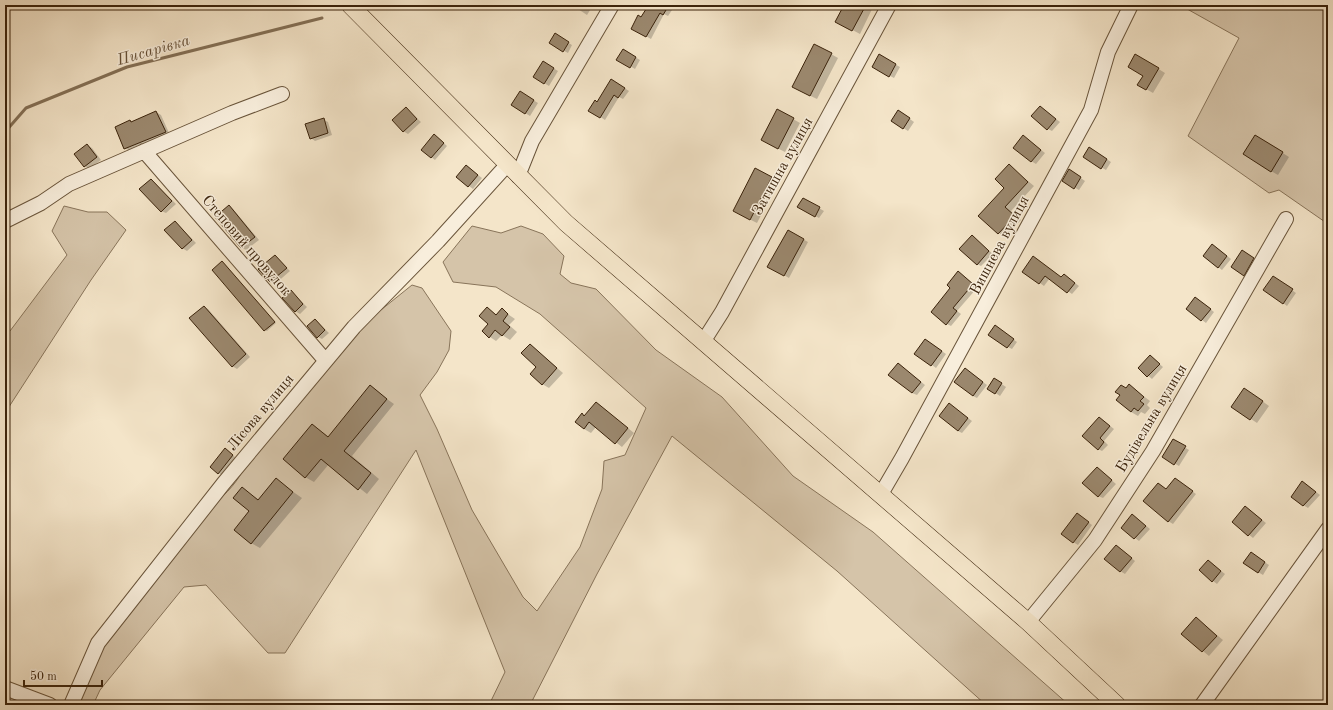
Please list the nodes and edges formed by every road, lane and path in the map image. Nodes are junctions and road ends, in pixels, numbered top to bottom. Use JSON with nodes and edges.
{"nodes":[{"id":1,"x":350,"y":5,"type":"edge"},
{"id":2,"x":612,"y":5,"type":"edge"},
{"id":3,"x":889,"y":5,"type":"edge"},
{"id":4,"x":1131,"y":5,"type":"edge"},
{"id":5,"x":282,"y":94,"type":"dead end"},
{"id":6,"x":144,"y":151,"type":"junction"},
{"id":7,"x":513,"y":170,"type":"junction"},
{"id":8,"x":1286,"y":219,"type":"dead end"},
{"id":9,"x":5,"y":221,"type":"edge"},
{"id":10,"x":703,"y":342,"type":"junction"},
{"id":11,"x":325,"y":360,"type":"junction"},
{"id":12,"x":881,"y":494,"type":"junction"},
{"id":13,"x":1328,"y":529,"type":"edge"},
{"id":14,"x":1028,"y":622,"type":"junction"},
{"id":15,"x":5,"y":688,"type":"edge"},
{"id":16,"x":50,"y":705,"type":"edge"},
{"id":17,"x":70,"y":705,"type":"edge"},
{"id":18,"x":1117,"y":705,"type":"edge"},
{"id":19,"x":1202,"y":705,"type":"edge"}],
"edges":[{"from":1,"to":7,"type":"main road"},
{"from":2,"to":7,"type":"street","name":"Лісова вулиця"},
{"from":3,"to":10,"type":"street","name":"Затишна вулиця"},
{"from":4,"to":12,"type":"street","name":"Вишнева вулиця"},
{"from":5,"to":6,"type":"street"},
{"from":6,"to":9,"type":"street"},
{"from":6,"to":11,"type":"street","name":"Степовий провулок"},
{"from":7,"to":10,"type":"main road"},
{"from":7,"to":11,"type":"street","name":"Лісова вулиця"},
{"from":8,"to":14,"type":"street","name":"Будівельна вулиця"},
{"from":10,"to":12,"type":"main road"},
{"from":11,"to":17,"type":"street","name":"Лісова вулиця"},
{"from":12,"to":14,"type":"main road"},
{"from":13,"to":19,"type":"street"},
{"from":14,"to":18,"type":"main road"},
{"from":15,"to":16,"type":"street"}]}
